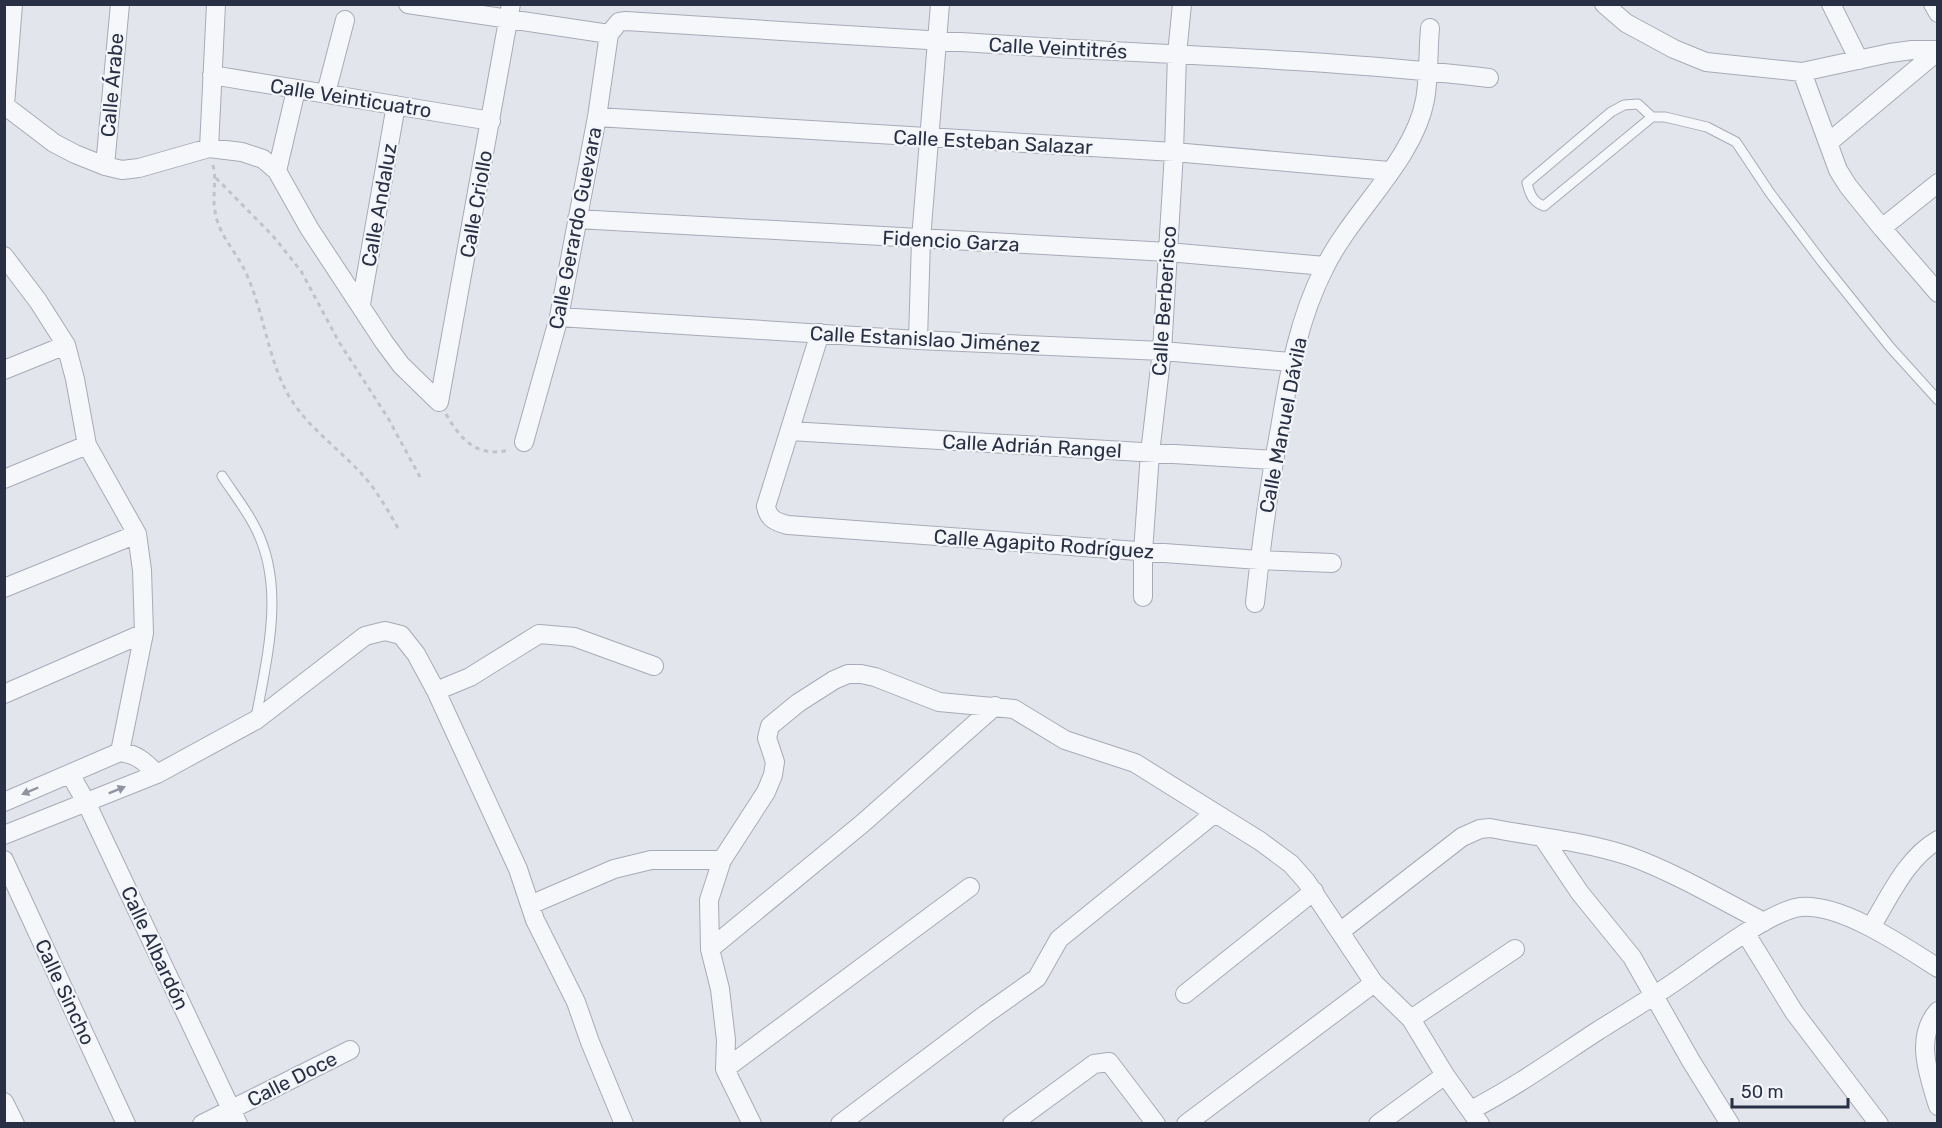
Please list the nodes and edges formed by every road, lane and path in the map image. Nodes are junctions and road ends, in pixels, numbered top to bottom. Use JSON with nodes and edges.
{"nodes":[{"id":1,"x":13,"y":4,"type":"edge"},
{"id":2,"x":120,"y":4,"type":"edge"},
{"id":3,"x":216,"y":4,"type":"edge"},
{"id":4,"x":408,"y":4,"type":"edge"},
{"id":5,"x":940,"y":4,"type":"edge"},
{"id":6,"x":1182,"y":4,"type":"edge"},
{"id":7,"x":1604,"y":4,"type":"edge"},
{"id":8,"x":1831,"y":4,"type":"edge"},
{"id":9,"x":1933,"y":4,"type":"edge"},
{"id":10,"x":510,"y":12,"type":"edge"},
{"id":11,"x":1938,"y":13,"type":"edge"},
{"id":12,"x":345,"y":20,"type":"dead end"},
{"id":13,"x":1430,"y":28,"type":"dead end"},
{"id":14,"x":609,"y":34,"type":"junction"},
{"id":15,"x":937,"y":41,"type":"junction"},
{"id":16,"x":1938,"y":51,"type":"edge"},
{"id":17,"x":1177,"y":54,"type":"junction"},
{"id":18,"x":1859,"y":60,"type":"junction"},
{"id":19,"x":1427,"y":70,"type":"junction"},
{"id":20,"x":1802,"y":72,"type":"junction"},
{"id":21,"x":212,"y":75,"type":"junction"},
{"id":22,"x":1489,"y":78,"type":"dead end"},
{"id":23,"x":296,"y":90,"type":"junction"},
{"id":24,"x":326,"y":93,"type":"junction"},
{"id":25,"x":5,"y":105,"type":"edge"},
{"id":26,"x":396,"y":105,"type":"junction"},
{"id":27,"x":597,"y":117,"type":"junction"},
{"id":28,"x":1652,"y":117,"type":"junction"},
{"id":29,"x":491,"y":121,"type":"junction"},
{"id":30,"x":929,"y":139,"type":"junction"},
{"id":31,"x":1828,"y":143,"type":"junction"},
{"id":32,"x":209,"y":148,"type":"junction"},
{"id":33,"x":1174,"y":152,"type":"junction"},
{"id":34,"x":105,"y":166,"type":"junction"},
{"id":35,"x":277,"y":171,"type":"junction"},
{"id":36,"x":1389,"y":171,"type":"junction"},
{"id":37,"x":216,"y":178,"type":"junction"},
{"id":38,"x":1938,"y":183,"type":"edge"},
{"id":39,"x":577,"y":219,"type":"junction"},
{"id":40,"x":1882,"y":228,"type":"junction"},
{"id":41,"x":921,"y":239,"type":"junction"},
{"id":42,"x":1168,"y":252,"type":"junction"},
{"id":43,"x":6,"y":260,"type":"edge"},
{"id":44,"x":1325,"y":266,"type":"junction"},
{"id":45,"x":1938,"y":293,"type":"edge"},
{"id":46,"x":361,"y":304,"type":"junction"},
{"id":47,"x":559,"y":317,"type":"junction"},
{"id":48,"x":820,"y":333,"type":"junction"},
{"id":49,"x":918,"y":340,"type":"junction"},
{"id":50,"x":66,"y":345,"type":"junction"},
{"id":51,"x":1162,"y":351,"type":"junction"},
{"id":52,"x":1291,"y":362,"type":"junction"},
{"id":53,"x":4,"y":370,"type":"edge"},
{"id":54,"x":1938,"y":400,"type":"edge"},
{"id":55,"x":439,"y":402,"type":"junction"},
{"id":56,"x":790,"y":431,"type":"junction"},
{"id":57,"x":524,"y":442,"type":"joint"},
{"id":58,"x":87,"y":445,"type":"junction"},
{"id":59,"x":1150,"y":453,"type":"junction"},
{"id":60,"x":1274,"y":460,"type":"junction"},
{"id":61,"x":222,"y":476,"type":"dead end"},
{"id":62,"x":420,"y":477,"type":"dead end"},
{"id":63,"x":4,"y":479,"type":"edge"},
{"id":64,"x":399,"y":530,"type":"dead end"},
{"id":65,"x":137,"y":534,"type":"junction"},
{"id":66,"x":1143,"y":552,"type":"junction"},
{"id":67,"x":1259,"y":560,"type":"junction"},
{"id":68,"x":1332,"y":563,"type":"dead end"},
{"id":69,"x":4,"y":588,"type":"edge"},
{"id":70,"x":1143,"y":597,"type":"dead end"},
{"id":71,"x":1256,"y":603,"type":"dead end"},
{"id":72,"x":144,"y":633,"type":"junction"},
{"id":73,"x":654,"y":666,"type":"dead end"},
{"id":74,"x":436,"y":691,"type":"junction"},
{"id":75,"x":4,"y":694,"type":"edge"},
{"id":76,"x":995,"y":706,"type":"junction"},
{"id":77,"x":256,"y":720,"type":"junction"},
{"id":78,"x":120,"y":752,"type":"junction"},
{"id":79,"x":70,"y":774,"type":"junction"},
{"id":80,"x":157,"y":774,"type":"junction"},
{"id":81,"x":4,"y":802,"type":"edge"},
{"id":82,"x":86,"y":802,"type":"junction"},
{"id":83,"x":1215,"y":813,"type":"junction"},
{"id":84,"x":4,"y":835,"type":"edge"},
{"id":85,"x":1543,"y":838,"type":"junction"},
{"id":86,"x":1938,"y":840,"type":"edge"},
{"id":87,"x":4,"y":860,"type":"edge"},
{"id":88,"x":722,"y":860,"type":"junction"},
{"id":89,"x":970,"y":888,"type":"dead end"},
{"id":90,"x":1314,"y":891,"type":"junction"},
{"id":91,"x":530,"y":905,"type":"junction"},
{"id":92,"x":1764,"y":922,"type":"junction"},
{"id":93,"x":1871,"y":927,"type":"junction"},
{"id":94,"x":1341,"y":931,"type":"junction"},
{"id":95,"x":1746,"y":934,"type":"junction"},
{"id":96,"x":1515,"y":949,"type":"dead end"},
{"id":97,"x":710,"y":950,"type":"junction"},
{"id":98,"x":1938,"y":968,"type":"edge"},
{"id":99,"x":1374,"y":983,"type":"junction"},
{"id":100,"x":1185,"y":994,"type":"dead end"},
{"id":101,"x":1653,"y":996,"type":"junction"},
{"id":102,"x":1938,"y":1011,"type":"edge"},
{"id":103,"x":1411,"y":1019,"type":"junction"},
{"id":104,"x":350,"y":1050,"type":"dead end"},
{"id":105,"x":725,"y":1069,"type":"junction"},
{"id":106,"x":1445,"y":1075,"type":"junction"},
{"id":107,"x":4,"y":1102,"type":"edge"},
{"id":108,"x":1938,"y":1106,"type":"edge"},
{"id":109,"x":235,"y":1116,"type":"edge"},
{"id":110,"x":1475,"y":1117,"type":"edge"},
{"id":111,"x":15,"y":1124,"type":"edge"},
{"id":112,"x":126,"y":1124,"type":"edge"},
{"id":113,"x":202,"y":1124,"type":"edge"},
{"id":114,"x":624,"y":1124,"type":"edge"},
{"id":115,"x":752,"y":1124,"type":"edge"},
{"id":116,"x":840,"y":1124,"type":"edge"},
{"id":117,"x":1012,"y":1124,"type":"edge"},
{"id":118,"x":1156,"y":1124,"type":"edge"},
{"id":119,"x":1186,"y":1124,"type":"edge"},
{"id":120,"x":1378,"y":1124,"type":"edge"},
{"id":121,"x":1730,"y":1124,"type":"edge"},
{"id":122,"x":1879,"y":1124,"type":"edge"}],
"edges":[{"from":1,"to":25,"type":"street"},
{"from":2,"to":34,"type":"street","name":"Calle Árabe"},
{"from":3,"to":21,"type":"street"},
{"from":4,"to":10,"type":"street"},
{"from":5,"to":15,"type":"street"},
{"from":6,"to":17,"type":"street","name":"Calle Berberisco"},
{"from":7,"to":20,"type":"street"},
{"from":8,"to":18,"type":"street"},
{"from":9,"to":11,"type":"street"},
{"from":10,"to":14,"type":"street"},
{"from":10,"to":29,"type":"street","name":"Calle Criollo"},
{"from":12,"to":24,"type":"street"},
{"from":13,"to":19,"type":"street","name":"Calle Manuel Dávila"},
{"from":14,"to":15,"type":"street","name":"Calle Veintitrés"},
{"from":14,"to":27,"type":"street","name":"Calle Gerardo Guevara"},
{"from":15,"to":17,"type":"street","name":"Calle Veintitrés"},
{"from":15,"to":30,"type":"street"},
{"from":16,"to":18,"type":"street"},
{"from":16,"to":31,"type":"street"},
{"from":17,"to":19,"type":"street","name":"Calle Veintitrés"},
{"from":17,"to":33,"type":"street","name":"Calle Berberisco"},
{"from":18,"to":20,"type":"street"},
{"from":19,"to":22,"type":"street","name":"Calle Veintitrés"},
{"from":19,"to":36,"type":"street","name":"Calle Manuel Dávila"},
{"from":20,"to":31,"type":"street"},
{"from":21,"to":23,"type":"street","name":"Calle Veinticuatro"},
{"from":21,"to":32,"type":"street"},
{"from":23,"to":24,"type":"street","name":"Calle Veinticuatro"},
{"from":23,"to":35,"type":"street"},
{"from":24,"to":26,"type":"street","name":"Calle Veinticuatro"},
{"from":25,"to":34,"type":"street"},
{"from":26,"to":29,"type":"street","name":"Calle Veinticuatro"},
{"from":26,"to":46,"type":"street","name":"Calle Andaluz"},
{"from":27,"to":30,"type":"street","name":"Calle Esteban Salazar"},
{"from":27,"to":39,"type":"street","name":"Calle Gerardo Guevara"},
{"from":28,"to":28,"type":"lane"},
{"from":28,"to":54,"type":"lane"},
{"from":29,"to":55,"type":"street","name":"Calle Criollo"},
{"from":30,"to":33,"type":"street","name":"Calle Esteban Salazar"},
{"from":30,"to":41,"type":"street"},
{"from":31,"to":40,"type":"street"},
{"from":32,"to":34,"type":"street"},
{"from":32,"to":35,"type":"street"},
{"from":32,"to":37,"type":"path"},
{"from":33,"to":36,"type":"street","name":"Calle Esteban Salazar"},
{"from":33,"to":42,"type":"street","name":"Calle Berberisco"},
{"from":35,"to":46,"type":"street"},
{"from":36,"to":44,"type":"street","name":"Calle Manuel Dávila"},
{"from":37,"to":62,"type":"path"},
{"from":37,"to":64,"type":"path"},
{"from":38,"to":40,"type":"street"},
{"from":39,"to":41,"type":"street","name":"Fidencio Garza"},
{"from":39,"to":47,"type":"street","name":"Calle Gerardo Guevara"},
{"from":40,"to":45,"type":"street"},
{"from":41,"to":42,"type":"street","name":"Fidencio Garza"},
{"from":41,"to":49,"type":"street"},
{"from":42,"to":44,"type":"street","name":"Fidencio Garza"},
{"from":42,"to":51,"type":"street","name":"Calle Berberisco"},
{"from":43,"to":50,"type":"street"},
{"from":44,"to":52,"type":"street","name":"Calle Manuel Dávila"},
{"from":46,"to":55,"type":"street"},
{"from":47,"to":48,"type":"street","name":"Calle Estanislao Jiménez"},
{"from":47,"to":57,"type":"street","name":"Calle Gerardo Guevara"},
{"from":48,"to":49,"type":"street","name":"Calle Estanislao Jiménez"},
{"from":48,"to":56,"type":"street"},
{"from":49,"to":51,"type":"street","name":"Calle Estanislao Jiménez"},
{"from":50,"to":53,"type":"street"},
{"from":50,"to":58,"type":"street"},
{"from":51,"to":52,"type":"street","name":"Calle Estanislao Jiménez"},
{"from":51,"to":59,"type":"street","name":"Calle Berberisco"},
{"from":52,"to":60,"type":"street","name":"Calle Manuel Dávila"},
{"from":55,"to":57,"type":"path"},
{"from":56,"to":59,"type":"street","name":"Calle Adrián Rangel"},
{"from":56,"to":66,"type":"street","name":"Calle Agapito Rodríguez"},
{"from":58,"to":63,"type":"street"},
{"from":58,"to":65,"type":"street"},
{"from":59,"to":60,"type":"street","name":"Calle Adrián Rangel"},
{"from":59,"to":66,"type":"street","name":"Calle Berberisco"},
{"from":60,"to":67,"type":"street","name":"Calle Manuel Dávila"},
{"from":61,"to":77,"type":"lane"},
{"from":65,"to":69,"type":"street"},
{"from":65,"to":72,"type":"street"},
{"from":66,"to":67,"type":"street","name":"Calle Agapito Rodríguez"},
{"from":66,"to":70,"type":"street","name":"Calle Berberisco"},
{"from":67,"to":68,"type":"street","name":"Calle Agapito Rodríguez"},
{"from":67,"to":71,"type":"street","name":"Calle Manuel Dávila"},
{"from":72,"to":75,"type":"street"},
{"from":72,"to":78,"type":"street"},
{"from":73,"to":74,"type":"street"},
{"from":74,"to":77,"type":"street"},
{"from":74,"to":91,"type":"street"},
{"from":76,"to":83,"type":"street"},
{"from":76,"to":88,"type":"street"},
{"from":76,"to":97,"type":"street"},
{"from":77,"to":80,"type":"street"},
{"from":78,"to":79,"type":"street"},
{"from":78,"to":80,"type":"street"},
{"from":79,"to":81,"type":"street","one_way":true},
{"from":79,"to":82,"type":"street","name":"Calle Albardón"},
{"from":82,"to":80,"type":"street","one_way":true},
{"from":82,"to":84,"type":"street"},
{"from":82,"to":109,"type":"street","name":"Calle Albardón"},
{"from":83,"to":90,"type":"street"},
{"from":83,"to":116,"type":"street"},
{"from":85,"to":92,"type":"street"},
{"from":85,"to":94,"type":"street"},
{"from":85,"to":101,"type":"street"},
{"from":86,"to":93,"type":"street"},
{"from":87,"to":112,"type":"street","name":"Calle Sincho"},
{"from":88,"to":91,"type":"street"},
{"from":88,"to":97,"type":"street"},
{"from":89,"to":105,"type":"street"},
{"from":90,"to":94,"type":"street"},
{"from":90,"to":100,"type":"street"},
{"from":91,"to":114,"type":"street"},
{"from":92,"to":93,"type":"street"},
{"from":92,"to":95,"type":"street"},
{"from":93,"to":98,"type":"street"},
{"from":94,"to":99,"type":"street"},
{"from":95,"to":101,"type":"street"},
{"from":95,"to":122,"type":"street"},
{"from":96,"to":103,"type":"street"},
{"from":97,"to":105,"type":"street"},
{"from":99,"to":103,"type":"street"},
{"from":99,"to":119,"type":"street"},
{"from":101,"to":110,"type":"street"},
{"from":101,"to":121,"type":"street"},
{"from":102,"to":108,"type":"street"},
{"from":103,"to":106,"type":"street"},
{"from":104,"to":109,"type":"street","name":"Calle Doce"},
{"from":105,"to":115,"type":"street"},
{"from":106,"to":110,"type":"street"},
{"from":106,"to":120,"type":"street"},
{"from":107,"to":111,"type":"street"},
{"from":109,"to":113,"type":"street","name":"Calle Doce"},
{"from":117,"to":118,"type":"street"}]}
